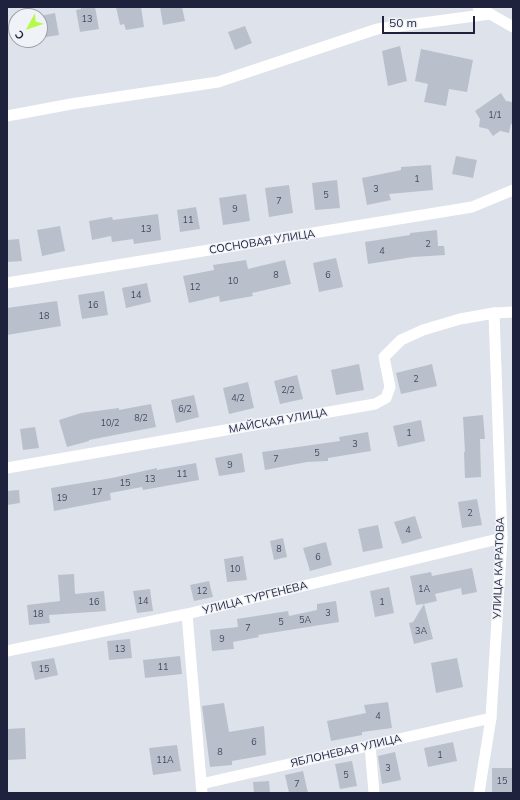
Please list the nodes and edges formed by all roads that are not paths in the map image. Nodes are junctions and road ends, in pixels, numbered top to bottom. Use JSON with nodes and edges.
{"nodes":[{"id":1,"x":478,"y":7,"type":"edge"},
{"id":2,"x":490,"y":14,"type":"junction"},
{"id":3,"x":513,"y":27,"type":"edge"},
{"id":4,"x":7,"y":116,"type":"edge"},
{"id":5,"x":513,"y":190,"type":"edge"},
{"id":6,"x":7,"y":283,"type":"edge"},
{"id":7,"x":513,"y":312,"type":"edge"},
{"id":8,"x":494,"y":313,"type":"junction"},
{"id":9,"x":7,"y":468,"type":"edge"},
{"id":10,"x":502,"y":538,"type":"junction"},
{"id":11,"x":187,"y":614,"type":"junction"},
{"id":12,"x":7,"y":651,"type":"edge"},
{"id":13,"x":491,"y":718,"type":"junction"},
{"id":14,"x":370,"y":745,"type":"junction"},
{"id":15,"x":201,"y":789,"type":"edge"},
{"id":16,"x":374,"y":793,"type":"edge"},
{"id":17,"x":480,"y":793,"type":"edge"}],
"edges":[{"from":1,"to":2,"type":"street"},
{"from":2,"to":3,"type":"street"},
{"from":2,"to":4,"type":"street"},
{"from":5,"to":6,"type":"street","name":"СОСНОВАЯ УЛИЦА"},
{"from":7,"to":8,"type":"street"},
{"from":8,"to":9,"type":"street","name":"МАЙСКАЯ УЛИЦА"},
{"from":8,"to":10,"type":"street","name":"УЛИЦА КАРАТОВА"},
{"from":10,"to":11,"type":"street","name":"УЛИЦА ТУРГЕНЕВА"},
{"from":10,"to":13,"type":"street","name":"УЛИЦА КАРАТОВА"},
{"from":11,"to":12,"type":"street","name":"УЛИЦА ТУРГЕНЕВА"},
{"from":11,"to":15,"type":"street"},
{"from":13,"to":14,"type":"street","name":"ЯБЛОНЕВАЯ УЛИЦА"},
{"from":13,"to":17,"type":"street","name":"УЛИЦА КАРАТОВА"},
{"from":14,"to":15,"type":"street","name":"ЯБЛОНЕВАЯ УЛИЦА"},
{"from":14,"to":16,"type":"street"}]}
